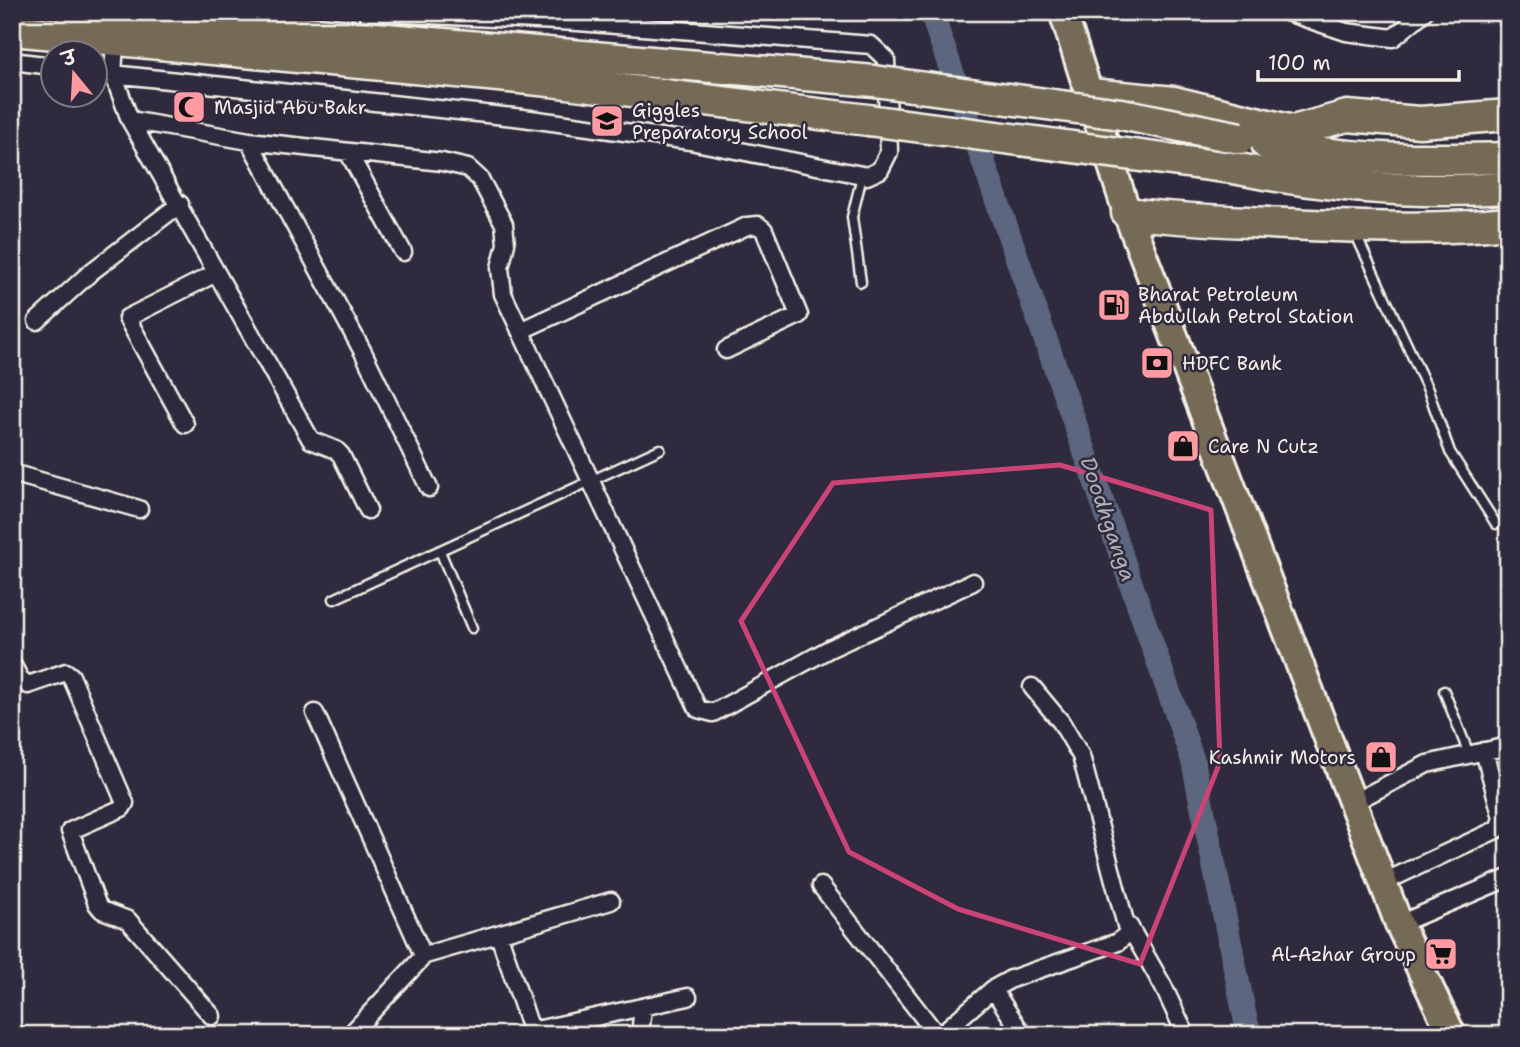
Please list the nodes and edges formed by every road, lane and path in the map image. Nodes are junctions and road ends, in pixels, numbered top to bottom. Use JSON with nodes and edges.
{"nodes":[{"id":1,"x":73,"y":12,"type":"edge"},
{"id":2,"x":366,"y":12,"type":"edge"},
{"id":3,"x":1063,"y":12,"type":"edge"},
{"id":4,"x":1287,"y":12,"type":"edge"},
{"id":5,"x":1424,"y":12,"type":"edge"},
{"id":6,"x":407,"y":13,"type":"edge"},
{"id":7,"x":583,"y":17,"type":"edge"},
{"id":8,"x":12,"y":30,"type":"edge"},
{"id":9,"x":116,"y":42,"type":"junction"},
{"id":10,"x":13,"y":64,"type":"edge"},
{"id":11,"x":38,"y":65,"type":"edge"},
{"id":12,"x":108,"y":73,"type":"edge"},
{"id":13,"x":113,"y":74,"type":"junction"},
{"id":14,"x":1090,"y":94,"type":"junction"},
{"id":15,"x":1508,"y":115,"type":"edge"},
{"id":16,"x":130,"y":120,"type":"junction"},
{"id":17,"x":249,"y":141,"type":"junction"},
{"id":18,"x":348,"y":152,"type":"junction"},
{"id":19,"x":1508,"y":158,"type":"edge"},
{"id":20,"x":862,"y":176,"type":"junction"},
{"id":21,"x":1508,"y":188,"type":"edge"},
{"id":22,"x":180,"y":204,"type":"junction"},
{"id":23,"x":1127,"y":212,"type":"junction"},
{"id":24,"x":1352,"y":226,"type":"junction"},
{"id":25,"x":1504,"y":226,"type":"edge"},
{"id":26,"x":403,"y":252,"type":"dead end"},
{"id":27,"x":216,"y":273,"type":"junction"},
{"id":28,"x":861,"y":282,"type":"dead end"},
{"id":29,"x":37,"y":321,"type":"dead end"},
{"id":30,"x":520,"y":331,"type":"junction"},
{"id":31,"x":726,"y":350,"type":"dead end"},
{"id":32,"x":185,"y":424,"type":"dead end"},
{"id":33,"x":660,"y":449,"type":"dead end"},
{"id":34,"x":12,"y":473,"type":"edge"},
{"id":35,"x":590,"y":481,"type":"junction"},
{"id":36,"x":429,"y":488,"type":"dead end"},
{"id":37,"x":139,"y":509,"type":"dead end"},
{"id":38,"x":368,"y":510,"type":"dead end"},
{"id":39,"x":1496,"y":524,"type":"dead end"},
{"id":40,"x":440,"y":551,"type":"junction"},
{"id":41,"x":973,"y":582,"type":"dead end"},
{"id":42,"x":334,"y":599,"type":"dead end"},
{"id":43,"x":472,"y":628,"type":"dead end"},
{"id":44,"x":12,"y":664,"type":"edge"},
{"id":45,"x":1032,"y":687,"type":"dead end"},
{"id":46,"x":1444,"y":691,"type":"dead end"},
{"id":47,"x":316,"y":713,"type":"dead end"},
{"id":48,"x":1508,"y":746,"type":"edge"},
{"id":49,"x":1477,"y":752,"type":"junction"},
{"id":50,"x":1354,"y":802,"type":"junction"},
{"id":51,"x":1508,"y":878,"type":"edge"},
{"id":52,"x":1384,"y":882,"type":"junction"},
{"id":53,"x":821,"y":886,"type":"dead end"},
{"id":54,"x":611,"y":901,"type":"dead end"},
{"id":55,"x":1399,"y":924,"type":"junction"},
{"id":56,"x":1129,"y":926,"type":"junction"},
{"id":57,"x":499,"y":935,"type":"junction"},
{"id":58,"x":422,"y":956,"type":"junction"},
{"id":59,"x":993,"y":989,"type":"junction"},
{"id":60,"x":688,"y":998,"type":"dead end"},
{"id":61,"x":643,"y":1007,"type":"junction"},
{"id":62,"x":212,"y":1016,"type":"dead end"},
{"id":63,"x":350,"y":1035,"type":"edge"},
{"id":64,"x":640,"y":1035,"type":"edge"},
{"id":65,"x":938,"y":1035,"type":"edge"},
{"id":66,"x":1023,"y":1035,"type":"edge"},
{"id":67,"x":1186,"y":1035,"type":"edge"},
{"id":68,"x":1452,"y":1035,"type":"edge"}],
"edges":[{"from":1,"to":19,"type":"highway","bridge":true},
{"from":2,"to":6,"type":"street"},
{"from":3,"to":14,"type":"main road"},
{"from":4,"to":5,"type":"street"},
{"from":6,"to":7,"type":"street"},
{"from":7,"to":20,"type":"street"},
{"from":8,"to":9,"type":"highway"},
{"from":9,"to":13,"type":"street"},
{"from":9,"to":21,"type":"highway","bridge":true},
{"from":10,"to":11,"type":"street"},
{"from":12,"to":13,"type":"street"},
{"from":13,"to":16,"type":"street"},
{"from":13,"to":20,"type":"street"},
{"from":14,"to":15,"type":"highway"},
{"from":14,"to":23,"type":"main road"},
{"from":16,"to":17,"type":"street"},
{"from":16,"to":22,"type":"street"},
{"from":17,"to":18,"type":"street"},
{"from":17,"to":36,"type":"street"},
{"from":18,"to":26,"type":"street"},
{"from":18,"to":30,"type":"street"},
{"from":20,"to":28,"type":"lane"},
{"from":22,"to":27,"type":"street"},
{"from":22,"to":29,"type":"street"},
{"from":23,"to":24,"type":"highway"},
{"from":23,"to":50,"type":"main road"},
{"from":24,"to":25,"type":"highway"},
{"from":24,"to":39,"type":"lane"},
{"from":27,"to":32,"type":"street"},
{"from":27,"to":38,"type":"street"},
{"from":30,"to":31,"type":"street"},
{"from":30,"to":35,"type":"street"},
{"from":33,"to":35,"type":"lane"},
{"from":34,"to":37,"type":"street"},
{"from":35,"to":40,"type":"lane"},
{"from":35,"to":41,"type":"street"},
{"from":40,"to":42,"type":"lane"},
{"from":40,"to":43,"type":"lane"},
{"from":44,"to":62,"type":"street"},
{"from":45,"to":56,"type":"street"},
{"from":46,"to":49,"type":"lane"},
{"from":47,"to":58,"type":"street"},
{"from":48,"to":49,"type":"street"},
{"from":49,"to":50,"type":"street"},
{"from":49,"to":52,"type":"street"},
{"from":50,"to":52,"type":"main road"},
{"from":51,"to":55,"type":"street"},
{"from":52,"to":55,"type":"main road"},
{"from":53,"to":65,"type":"street"},
{"from":54,"to":57,"type":"street"},
{"from":55,"to":68,"type":"main road"},
{"from":56,"to":59,"type":"street"},
{"from":56,"to":67,"type":"street"},
{"from":57,"to":58,"type":"street"},
{"from":57,"to":61,"type":"street"},
{"from":58,"to":63,"type":"street"},
{"from":59,"to":65,"type":"street"},
{"from":59,"to":66,"type":"street"},
{"from":60,"to":61,"type":"street"},
{"from":61,"to":64,"type":"street"}]}
